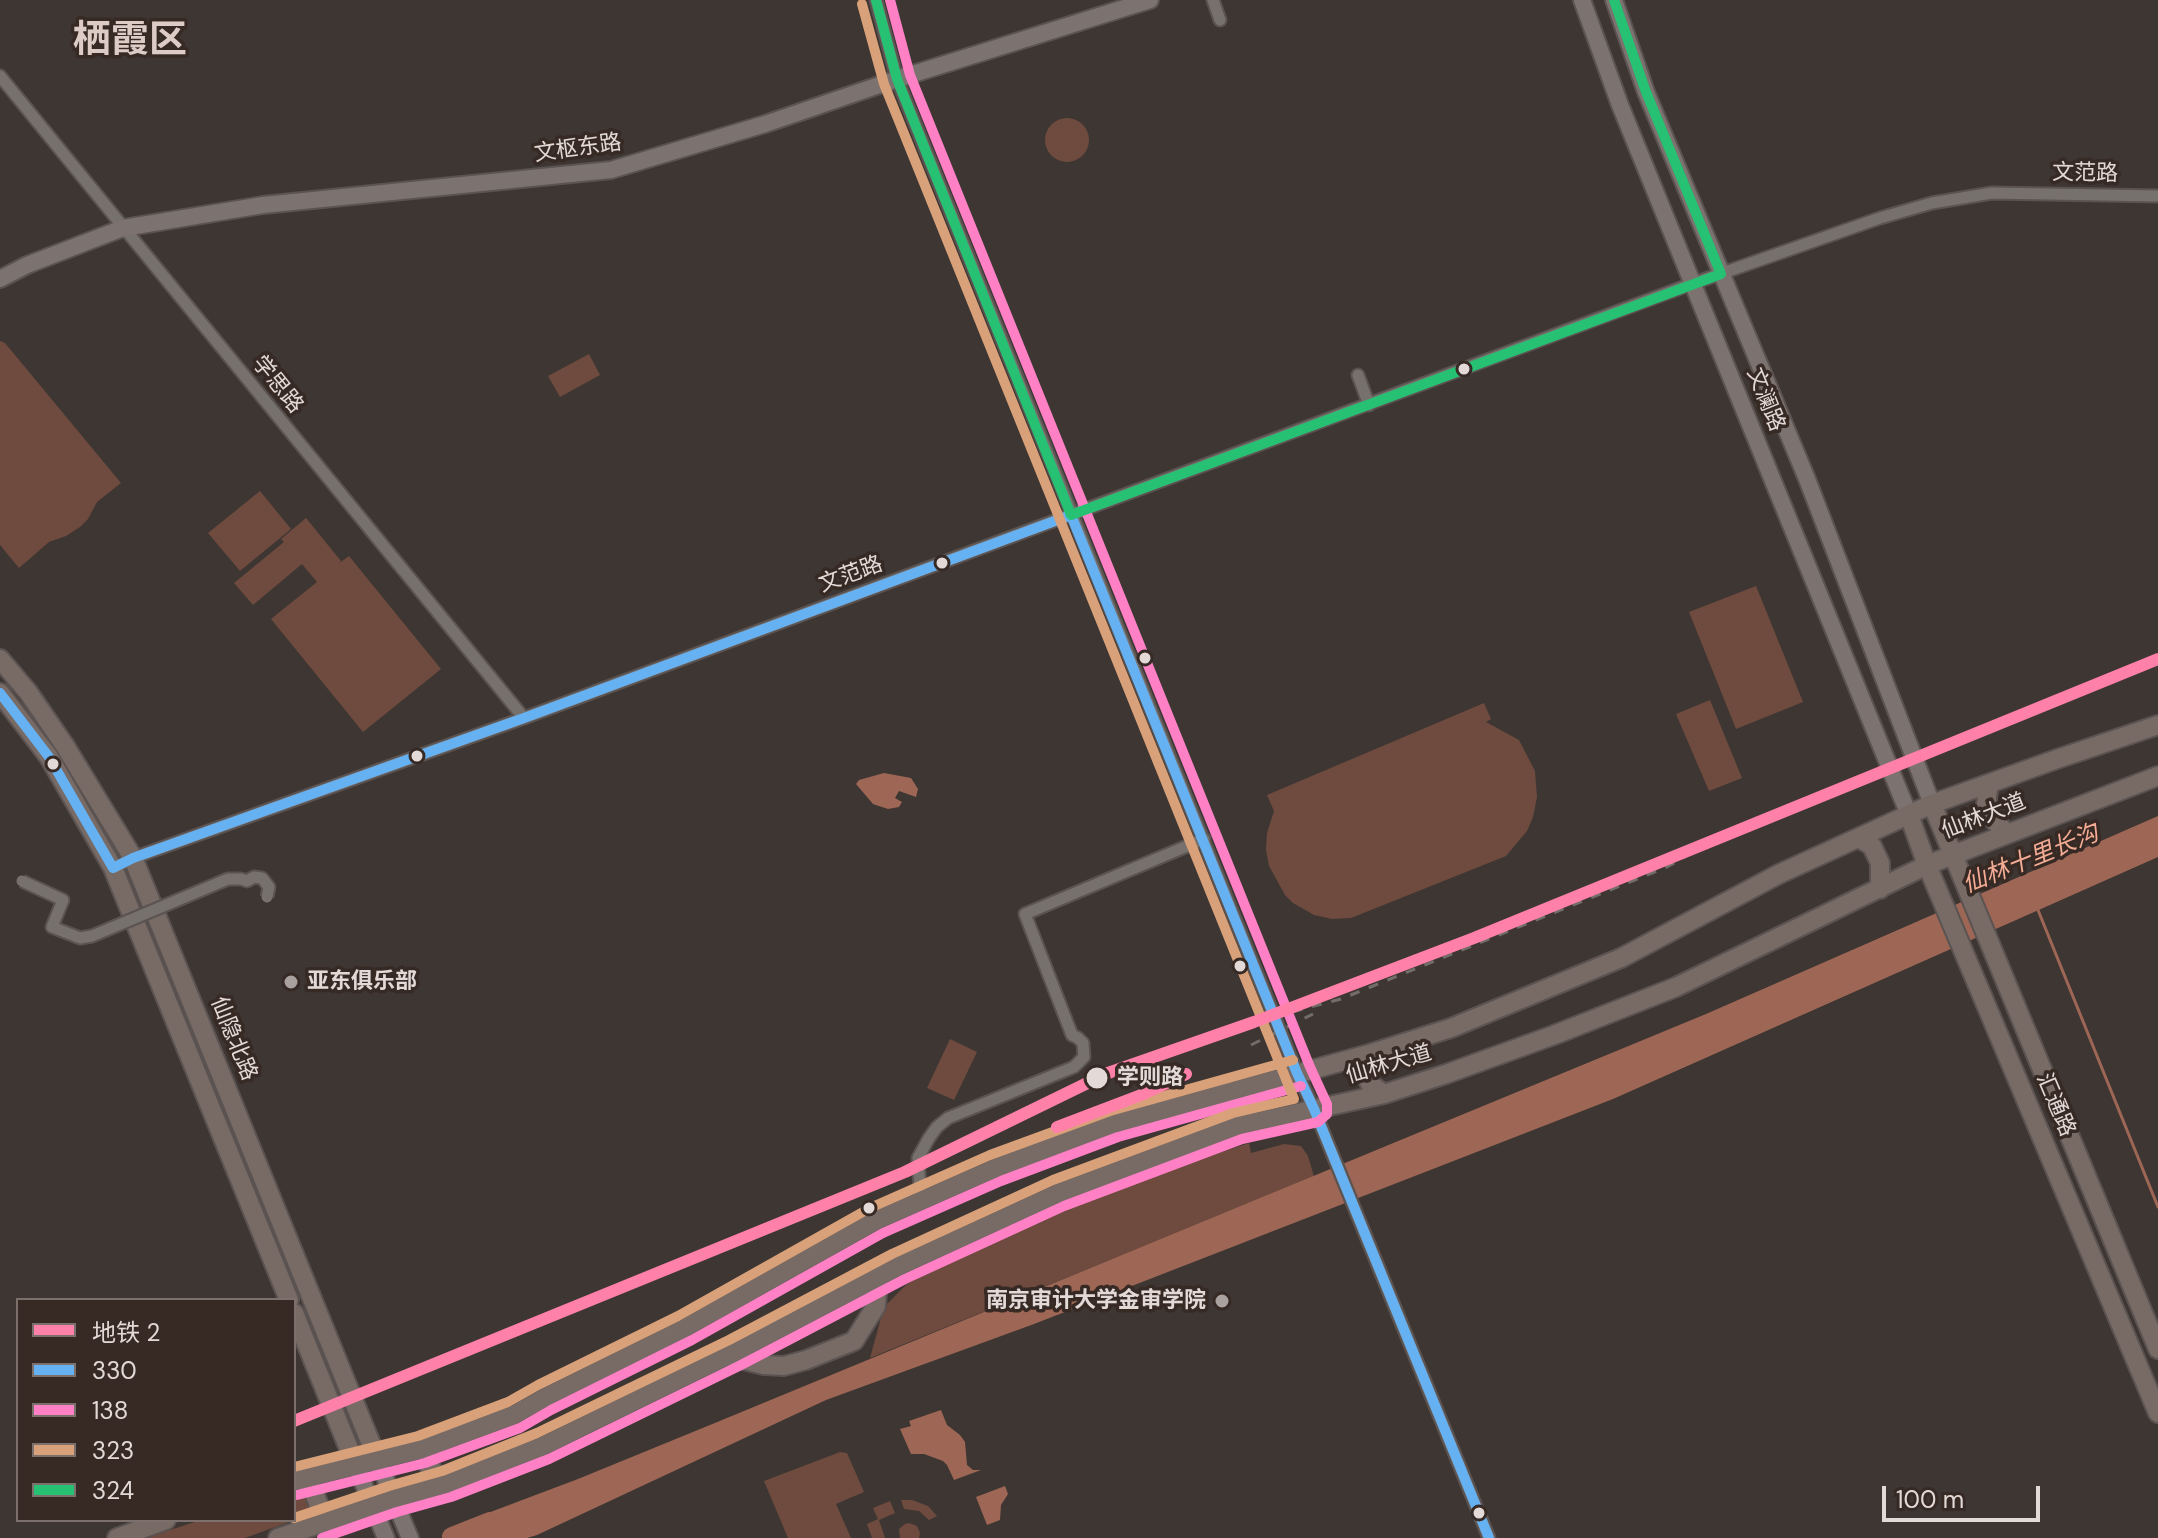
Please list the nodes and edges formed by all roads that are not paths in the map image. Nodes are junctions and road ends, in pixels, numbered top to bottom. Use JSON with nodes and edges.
{"nodes":[{"id":1,"x":876,"y":0,"type":"edge"},
{"id":2,"x":1150,"y":0,"type":"edge"},
{"id":3,"x":1213,"y":0,"type":"edge"},
{"id":4,"x":1582,"y":0,"type":"edge"},
{"id":5,"x":1614,"y":0,"type":"edge"},
{"id":6,"x":1220,"y":20,"type":"dead end"},
{"id":7,"x":0,"y":76,"type":"edge"},
{"id":8,"x":897,"y":79,"type":"junction"},
{"id":9,"x":2158,"y":196,"type":"edge"},
{"id":10,"x":123,"y":228,"type":"junction"},
{"id":11,"x":1721,"y":274,"type":"junction"},
{"id":12,"x":0,"y":279,"type":"edge"},
{"id":13,"x":1694,"y":283,"type":"junction"},
{"id":14,"x":1358,"y":375,"type":"dead end"},
{"id":15,"x":1369,"y":405,"type":"junction"},
{"id":16,"x":1071,"y":515,"type":"junction"},
{"id":17,"x":0,"y":659,"type":"edge"},
{"id":18,"x":0,"y":693,"type":"edge"},
{"id":19,"x":524,"y":718,"type":"junction"},
{"id":20,"x":2158,"y":725,"type":"edge"},
{"id":21,"x":2158,"y":776,"type":"edge"},
{"id":22,"x":1989,"y":784,"type":"junction"},
{"id":23,"x":1932,"y":804,"type":"junction"},
{"id":24,"x":1909,"y":815,"type":"junction"},
{"id":25,"x":2007,"y":834,"type":"junction"},
{"id":26,"x":1859,"y":838,"type":"junction"},
{"id":27,"x":1204,"y":839,"type":"junction"},
{"id":28,"x":1952,"y":855,"type":"junction"},
{"id":29,"x":133,"y":858,"type":"junction"},
{"id":30,"x":1927,"y":865,"type":"junction"},
{"id":31,"x":113,"y":868,"type":"junction"},
{"id":32,"x":22,"y":881,"type":"dead end"},
{"id":33,"x":1880,"y":889,"type":"junction"},
{"id":34,"x":267,"y":897,"type":"dead end"},
{"id":35,"x":1369,"y":1054,"type":"junction"},
{"id":36,"x":1297,"y":1073,"type":"junction"},
{"id":37,"x":1231,"y":1091,"type":"junction"},
{"id":38,"x":1384,"y":1094,"type":"junction"},
{"id":39,"x":1314,"y":1109,"type":"junction"},
{"id":40,"x":1238,"y":1126,"type":"junction"},
{"id":41,"x":921,"y":1201,"type":"junction"},
{"id":42,"x":878,"y":1277,"type":"junction"},
{"id":43,"x":288,"y":1298,"type":"edge"},
{"id":44,"x":296,"y":1318,"type":"edge"},
{"id":45,"x":2158,"y":1349,"type":"edge"},
{"id":46,"x":728,"y":1356,"type":"junction"},
{"id":47,"x":2158,"y":1413,"type":"edge"},
{"id":48,"x":439,"y":1443,"type":"junction"},
{"id":49,"x":378,"y":1461,"type":"junction"},
{"id":50,"x":356,"y":1466,"type":"junction"},
{"id":51,"x":298,"y":1480,"type":"edge"},
{"id":52,"x":453,"y":1481,"type":"junction"},
{"id":53,"x":393,"y":1499,"type":"junction"},
{"id":54,"x":372,"y":1506,"type":"junction"},
{"id":55,"x":161,"y":1522,"type":"edge"},
{"id":56,"x":317,"y":1524,"type":"junction"},
{"id":57,"x":117,"y":1538,"type":"edge"},
{"id":58,"x":278,"y":1538,"type":"edge"},
{"id":59,"x":386,"y":1538,"type":"edge"},
{"id":60,"x":410,"y":1538,"type":"edge"},
{"id":61,"x":1489,"y":1538,"type":"edge"}],
"edges":[{"from":1,"to":8,"type":"street"},
{"from":2,"to":8,"type":"main road","name":"文枢东路"},
{"from":3,"to":6,"type":"street"},
{"from":4,"to":13,"type":"main road","name":"文澜路"},
{"from":5,"to":11,"type":"main road","name":"文澜路"},
{"from":7,"to":10,"type":"street","name":"学思路"},
{"from":8,"to":10,"type":"main road","name":"文枢东路"},
{"from":8,"to":16,"type":"street"},
{"from":9,"to":11,"type":"street","name":"文范路"},
{"from":10,"to":12,"type":"main road","name":"文枢东路"},
{"from":10,"to":19,"type":"street","name":"学思路"},
{"from":11,"to":13,"type":"street","name":"文范路"},
{"from":11,"to":23,"type":"main road","name":"文澜路"},
{"from":13,"to":15,"type":"street","name":"文范路"},
{"from":13,"to":24,"type":"main road","name":"文澜路"},
{"from":14,"to":15,"type":"street"},
{"from":15,"to":16,"type":"street","name":"文范路"},
{"from":16,"to":19,"type":"street","name":"文范路"},
{"from":16,"to":27,"type":"street"},
{"from":17,"to":29,"type":"main road","name":"仙隐北路"},
{"from":18,"to":31,"type":"main road"},
{"from":19,"to":29,"type":"street","name":"文范路"},
{"from":20,"to":22,"type":"main road","name":"仙林大道"},
{"from":21,"to":25,"type":"main road","name":"仙林大道"},
{"from":22,"to":23,"type":"main road","name":"仙林大道"},
{"from":22,"to":25,"type":"main road"},
{"from":23,"to":24,"type":"main road","name":"仙林大道"},
{"from":23,"to":28,"type":"main road","name":"汇通路"},
{"from":24,"to":26,"type":"main road","name":"仙林大道"},
{"from":24,"to":30,"type":"main road","name":"汇通路"},
{"from":25,"to":28,"type":"main road","name":"仙林大道"},
{"from":26,"to":33,"type":"main road"},
{"from":26,"to":35,"type":"main road","name":"仙林大道"},
{"from":27,"to":36,"type":"street"},
{"from":27,"to":41,"type":"street"},
{"from":28,"to":30,"type":"main road","name":"仙林大道"},
{"from":28,"to":45,"type":"main road","name":"汇通路"},
{"from":29,"to":31,"type":"street","name":"文范路"},
{"from":29,"to":49,"type":"main road","name":"仙隐北路"},
{"from":30,"to":33,"type":"main road","name":"仙林大道"},
{"from":30,"to":47,"type":"main road","name":"汇通路"},
{"from":31,"to":43,"type":"main road"},
{"from":32,"to":34,"type":"street","bridge":true},
{"from":33,"to":38,"type":"main road","name":"仙林大道"},
{"from":35,"to":36,"type":"main road","name":"仙林大道"},
{"from":35,"to":38,"type":"main road"},
{"from":36,"to":37,"type":"main road","name":"仙林大道"},
{"from":36,"to":39,"type":"street"},
{"from":37,"to":40,"type":"main road"},
{"from":37,"to":41,"type":"main road","name":"仙林大道"},
{"from":38,"to":39,"type":"main road","name":"仙林大道"},
{"from":39,"to":40,"type":"main road","name":"仙林大道"},
{"from":39,"to":61,"type":"street"},
{"from":40,"to":42,"type":"main road","name":"仙林大道"},
{"from":41,"to":48,"type":"main road","name":"仙林大道"},
{"from":42,"to":46,"type":"main road","name":"仙林大道"},
{"from":42,"to":46,"type":"main road"},
{"from":44,"to":50,"type":"main road"},
{"from":46,"to":52,"type":"main road","name":"仙林大道"},
{"from":48,"to":49,"type":"main road","name":"仙林大道"},
{"from":48,"to":52,"type":"main road"},
{"from":49,"to":50,"type":"main road","name":"仙林大道"},
{"from":49,"to":53,"type":"main road"},
{"from":50,"to":51,"type":"main road","name":"仙林大道"},
{"from":50,"to":54,"type":"main road"},
{"from":51,"to":56,"type":"main road"},
{"from":52,"to":53,"type":"main road","name":"仙林大道"},
{"from":53,"to":54,"type":"main road","name":"仙林大道"},
{"from":53,"to":60,"type":"main road"},
{"from":54,"to":56,"type":"main road","name":"仙林大道"},
{"from":54,"to":59,"type":"main road"},
{"from":55,"to":57,"type":"main road"},
{"from":56,"to":58,"type":"main road","name":"仙林大道"}]}
